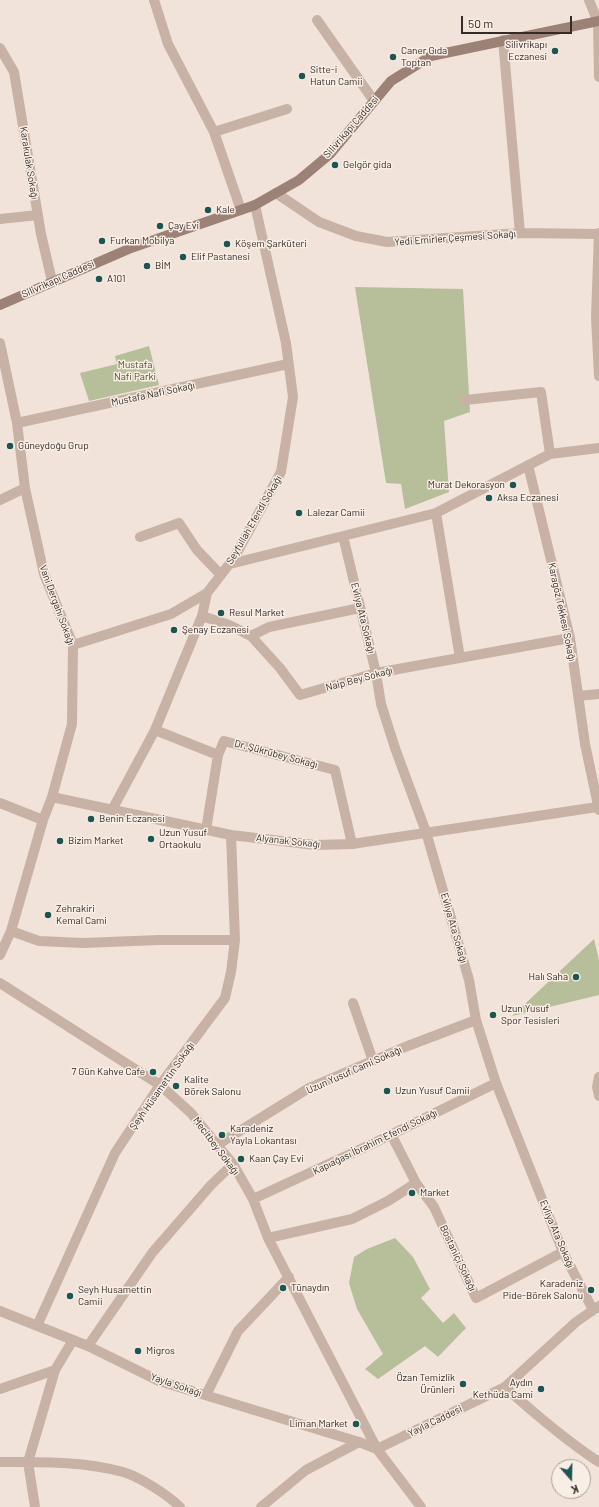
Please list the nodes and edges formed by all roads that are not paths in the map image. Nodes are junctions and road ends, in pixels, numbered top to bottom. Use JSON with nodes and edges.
{"nodes":[{"id":1,"x":154,"y":0,"type":"edge"},
{"id":2,"x":589,"y":0,"type":"edge"},
{"id":3,"x":317,"y":20,"type":"dead end"},
{"id":4,"x":598,"y":21,"type":"edge"},
{"id":5,"x":503,"y":40,"type":"junction"},
{"id":6,"x":0,"y":48,"type":"edge"},
{"id":7,"x":599,"y":77,"type":"edge"},
{"id":8,"x":374,"y":101,"type":"junction"},
{"id":9,"x":287,"y":109,"type":"dead end"},
{"id":10,"x":214,"y":132,"type":"junction"},
{"id":11,"x":276,"y":193,"type":"junction"},
{"id":12,"x":255,"y":205,"type":"junction"},
{"id":13,"x":242,"y":210,"type":"junction"},
{"id":14,"x":38,"y":215,"type":"junction"},
{"id":15,"x":0,"y":218,"type":"edge"},
{"id":16,"x":520,"y":234,"type":"junction"},
{"id":17,"x":599,"y":234,"type":"edge"},
{"id":18,"x":52,"y":281,"type":"junction"},
{"id":19,"x":0,"y":305,"type":"edge"},
{"id":20,"x":0,"y":343,"type":"edge"},
{"id":21,"x":288,"y":364,"type":"junction"},
{"id":22,"x":599,"y":376,"type":"edge"},
{"id":23,"x":465,"y":400,"type":"dead end"},
{"id":24,"x":17,"y":423,"type":"junction"},
{"id":25,"x":599,"y":448,"type":"edge"},
{"id":26,"x":550,"y":454,"type":"junction"},
{"id":27,"x":528,"y":466,"type":"junction"},
{"id":28,"x":25,"y":488,"type":"junction"},
{"id":29,"x":0,"y":500,"type":"edge"},
{"id":30,"x":436,"y":513,"type":"junction"},
{"id":31,"x":343,"y":536,"type":"junction"},
{"id":32,"x":140,"y":537,"type":"dead end"},
{"id":33,"x":230,"y":564,"type":"junction"},
{"id":34,"x":221,"y":575,"type":"junction"},
{"id":35,"x":207,"y":593,"type":"junction"},
{"id":36,"x":360,"y":608,"type":"junction"},
{"id":37,"x":202,"y":616,"type":"junction"},
{"id":38,"x":251,"y":636,"type":"junction"},
{"id":39,"x":570,"y":638,"type":"junction"},
{"id":40,"x":73,"y":645,"type":"junction"},
{"id":41,"x":460,"y":658,"type":"junction"},
{"id":42,"x":376,"y":673,"type":"junction"},
{"id":43,"x":599,"y":694,"type":"edge"},
{"id":44,"x":578,"y":696,"type":"junction"},
{"id":45,"x":155,"y":730,"type":"junction"},
{"id":46,"x":218,"y":755,"type":"junction"},
{"id":47,"x":595,"y":773,"type":"edge"},
{"id":48,"x":52,"y":797,"type":"junction"},
{"id":49,"x":0,"y":803,"type":"edge"},
{"id":50,"x":598,"y":808,"type":"edge"},
{"id":51,"x":112,"y":810,"type":"junction"},
{"id":52,"x":43,"y":820,"type":"junction"},
{"id":53,"x":206,"y":830,"type":"junction"},
{"id":54,"x":426,"y":832,"type":"junction"},
{"id":55,"x":231,"y":835,"type":"junction"},
{"id":56,"x":352,"y":844,"type":"junction"},
{"id":57,"x":11,"y":931,"type":"junction"},
{"id":58,"x":235,"y":940,"type":"junction"},
{"id":59,"x":0,"y":955,"type":"edge"},
{"id":60,"x":0,"y":983,"type":"edge"},
{"id":61,"x":353,"y":1003,"type":"dead end"},
{"id":62,"x":476,"y":1020,"type":"junction"},
{"id":63,"x":373,"y":1061,"type":"junction"},
{"id":64,"x":599,"y":1077,"type":"edge"},
{"id":65,"x":496,"y":1083,"type":"junction"},
{"id":66,"x":160,"y":1085,"type":"junction"},
{"id":67,"x":599,"y":1096,"type":"edge"},
{"id":68,"x":391,"y":1134,"type":"junction"},
{"id":69,"x":217,"y":1145,"type":"junction"},
{"id":70,"x":233,"y":1164,"type":"junction"},
{"id":71,"x":416,"y":1183,"type":"junction"},
{"id":72,"x":253,"y":1199,"type":"junction"},
{"id":73,"x":268,"y":1238,"type":"junction"},
{"id":74,"x":563,"y":1252,"type":"junction"},
{"id":75,"x":289,"y":1277,"type":"junction"},
{"id":76,"x":596,"y":1308,"type":"edge"},
{"id":77,"x":0,"y":1311,"type":"edge"},
{"id":78,"x":37,"y":1326,"type":"junction"},
{"id":79,"x":73,"y":1340,"type":"junction"},
{"id":80,"x":88,"y":1346,"type":"junction"},
{"id":81,"x":55,"y":1370,"type":"junction"},
{"id":82,"x":505,"y":1387,"type":"junction"},
{"id":83,"x":0,"y":1389,"type":"edge"},
{"id":84,"x":206,"y":1395,"type":"junction"},
{"id":85,"x":359,"y":1442,"type":"junction"},
{"id":86,"x":377,"y":1449,"type":"junction"},
{"id":87,"x":0,"y":1462,"type":"edge"},
{"id":88,"x":28,"y":1462,"type":"junction"},
{"id":89,"x":599,"y":1462,"type":"edge"},
{"id":90,"x":35,"y":1507,"type":"edge"},
{"id":91,"x":180,"y":1507,"type":"edge"},
{"id":92,"x":261,"y":1507,"type":"edge"},
{"id":93,"x":421,"y":1507,"type":"edge"}],
"edges":[{"from":1,"to":10,"type":"street"},
{"from":2,"to":4,"type":"street"},
{"from":3,"to":8,"type":"street"},
{"from":4,"to":5,"type":"main road","name":"Silivrikapı Caddesi"},
{"from":4,"to":7,"type":"street"},
{"from":5,"to":8,"type":"main road","name":"Silivrikapı Caddesi"},
{"from":5,"to":16,"type":"street"},
{"from":6,"to":14,"type":"street","name":"Karakulak Sokağı"},
{"from":8,"to":11,"type":"main road","name":"Silivrikapı Caddesi"},
{"from":9,"to":10,"type":"street"},
{"from":10,"to":13,"type":"street"},
{"from":11,"to":12,"type":"main road","name":"Silivrikapı Caddesi"},
{"from":11,"to":16,"type":"street","name":"Yedi Emirler Çeşmesi Sokağı"},
{"from":12,"to":13,"type":"main road","name":"Silivrikapı Caddesi"},
{"from":12,"to":21,"type":"street","name":"Seyfullah Efendi Sokağı"},
{"from":13,"to":18,"type":"main road","name":"Silivrikapı Caddesi"},
{"from":14,"to":15,"type":"street"},
{"from":14,"to":18,"type":"street","name":"Karakulak Sokağı"},
{"from":16,"to":17,"type":"street","name":"Yedi Emirler Çeşmesi Sokağı"},
{"from":17,"to":22,"type":"street"},
{"from":18,"to":19,"type":"main road","name":"Silivrikapı Caddesi"},
{"from":20,"to":24,"type":"street","name":"Vani Dergahı Sokağı"},
{"from":21,"to":24,"type":"street","name":"Mustafa Nafi Sokağı"},
{"from":21,"to":33,"type":"street","name":"Seyfullah Efendi Sokağı"},
{"from":23,"to":26,"type":"street"},
{"from":24,"to":28,"type":"street","name":"Vani Dergahı Sokağı"},
{"from":25,"to":26,"type":"street"},
{"from":26,"to":27,"type":"street"},
{"from":27,"to":30,"type":"street"},
{"from":27,"to":39,"type":"street","name":"Karagöz Tekkesi Sokağı"},
{"from":28,"to":29,"type":"street"},
{"from":28,"to":40,"type":"street","name":"Vani Dergahı Sokağı"},
{"from":30,"to":31,"type":"street"},
{"from":30,"to":41,"type":"street"},
{"from":31,"to":33,"type":"street"},
{"from":31,"to":36,"type":"street","name":"Evliya Ata Sokağı"},
{"from":32,"to":34,"type":"street"},
{"from":33,"to":34,"type":"street","name":"Seyfullah Efendi Sokağı"},
{"from":34,"to":35,"type":"street","name":"Seyfullah Efendi Sokağı"},
{"from":35,"to":37,"type":"street"},
{"from":35,"to":40,"type":"street","name":"Seyfullah Efendi Sokağı"},
{"from":36,"to":38,"type":"street"},
{"from":36,"to":42,"type":"street","name":"Evliya Ata Sokağı"},
{"from":37,"to":38,"type":"street","name":"Naip Bey Sokağı"},
{"from":37,"to":45,"type":"street"},
{"from":38,"to":42,"type":"street","name":"Naip Bey Sokağı"},
{"from":39,"to":41,"type":"street","name":"Naip Bey Sokağı"},
{"from":39,"to":44,"type":"street","name":"Karagöz Tekkesi Sokağı"},
{"from":40,"to":48,"type":"street","name":"Vani Dergahı Sokağı"},
{"from":41,"to":42,"type":"street","name":"Naip Bey Sokağı"},
{"from":42,"to":54,"type":"street","name":"Evliya Ata Sokağı"},
{"from":43,"to":44,"type":"street"},
{"from":44,"to":47,"type":"street","name":"Karagöz Tekkesi Sokağı"},
{"from":45,"to":46,"type":"street"},
{"from":45,"to":51,"type":"street"},
{"from":46,"to":53,"type":"street"},
{"from":46,"to":56,"type":"street","name":"Dr. Şükrübey Sokağı"},
{"from":47,"to":50,"type":"street","name":"Karagöz Tekkesi Sokağı"},
{"from":48,"to":51,"type":"street","name":"Alyanak Sokağı"},
{"from":48,"to":52,"type":"street","name":"Vani Dergahı Sokağı"},
{"from":49,"to":52,"type":"street"},
{"from":50,"to":54,"type":"street","name":"Alyanak Sokağı"},
{"from":51,"to":53,"type":"street","name":"Alyanak Sokağı"},
{"from":52,"to":57,"type":"street","name":"Vani Dergahı Sokağı"},
{"from":53,"to":55,"type":"street","name":"Alyanak Sokağı"},
{"from":54,"to":56,"type":"street","name":"Alyanak Sokağı"},
{"from":54,"to":62,"type":"street","name":"Evliya Ata Sokağı"},
{"from":55,"to":56,"type":"street","name":"Alyanak Sokağı"},
{"from":55,"to":58,"type":"street","name":"Şeyh Hüsamettin Sokağı"},
{"from":57,"to":58,"type":"street"},
{"from":57,"to":59,"type":"street","name":"Vani Dergahı Sokağı"},
{"from":58,"to":66,"type":"street","name":"Şeyh Hüsamettin Sokağı"},
{"from":60,"to":66,"type":"street","name":"Meсitbey Sokağı"},
{"from":61,"to":63,"type":"street"},
{"from":62,"to":63,"type":"street","name":"Uzun Yusuf Cami Sokağı"},
{"from":62,"to":65,"type":"street","name":"Evliya Ata Sokağı"},
{"from":63,"to":69,"type":"street","name":"Uzun Yusuf Cami Sokağı"},
{"from":64,"to":67,"type":"street"},
{"from":65,"to":68,"type":"street","name":"Kapıağası İbrahim Efendi Sokağı"},
{"from":65,"to":74,"type":"street","name":"Evliya Ata Sokağı"},
{"from":66,"to":69,"type":"street","name":"Meсitbey Sokağı"},
{"from":66,"to":78,"type":"street","name":"Şeyh Hüsamettin Sokağı"},
{"from":68,"to":71,"type":"street","name":"Bostaniçi Sokağı"},
{"from":68,"to":72,"type":"street","name":"Kapıağası İbrahim Efendi Sokağı"},
{"from":69,"to":70,"type":"street","name":"Meсitbey Sokağı"},
{"from":70,"to":72,"type":"street","name":"Meсitbey Sokağı"},
{"from":70,"to":80,"type":"street"},
{"from":71,"to":73,"type":"street"},
{"from":71,"to":74,"type":"street","name":"Bostaniçi Sokağı"},
{"from":72,"to":73,"type":"street","name":"Meсitbey Sokağı"},
{"from":73,"to":75,"type":"street","name":"Meсitbey Sokağı"},
{"from":74,"to":76,"type":"street","name":"Evliya Ata Sokağı"},
{"from":75,"to":84,"type":"street"},
{"from":75,"to":86,"type":"street","name":"Meсitbey Sokağı"},
{"from":76,"to":82,"type":"street","name":"Yayla Caddesi"},
{"from":77,"to":78,"type":"street","name":"Yayla Sokağı"},
{"from":78,"to":79,"type":"street","name":"Yayla Sokağı"},
{"from":79,"to":80,"type":"street","name":"Yayla Sokağı"},
{"from":79,"to":81,"type":"street"},
{"from":80,"to":84,"type":"street","name":"Yayla Sokağı"},
{"from":81,"to":83,"type":"street"},
{"from":81,"to":88,"type":"street"},
{"from":82,"to":86,"type":"street","name":"Yayla Caddesi"},
{"from":82,"to":89,"type":"street"},
{"from":84,"to":85,"type":"street","name":"Yayla Sokağı"},
{"from":85,"to":86,"type":"street"},
{"from":85,"to":92,"type":"street"},
{"from":86,"to":93,"type":"street","name":"Meсitbey Sokağı"},
{"from":87,"to":88,"type":"street"},
{"from":88,"to":90,"type":"street"},
{"from":88,"to":91,"type":"street"}]}
